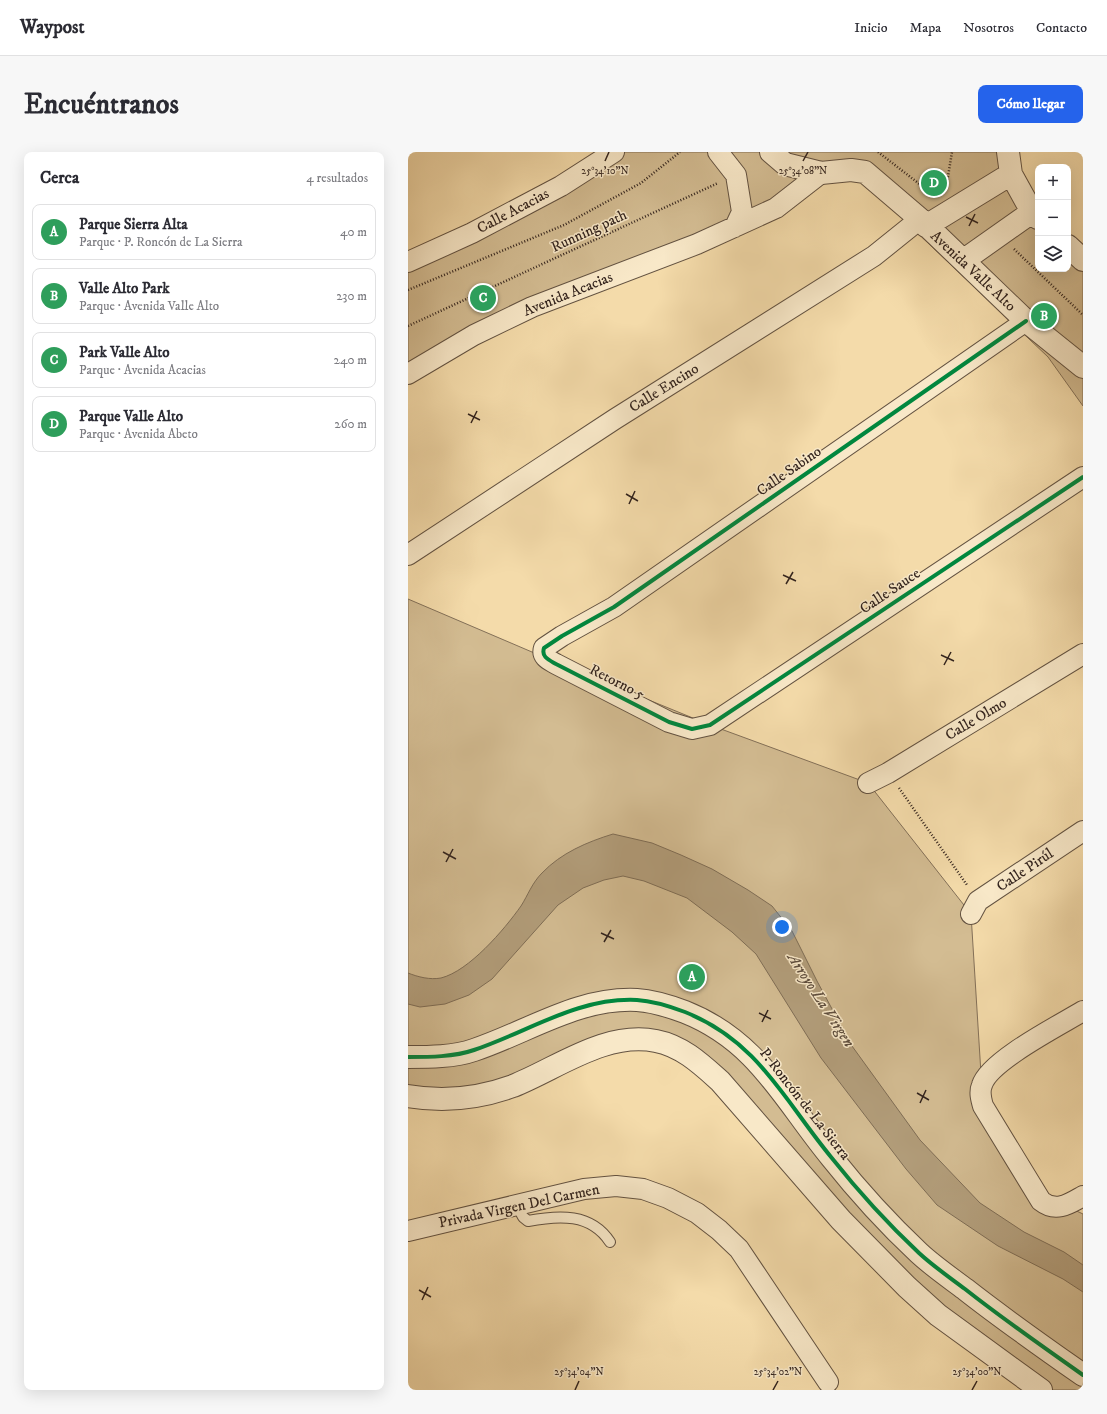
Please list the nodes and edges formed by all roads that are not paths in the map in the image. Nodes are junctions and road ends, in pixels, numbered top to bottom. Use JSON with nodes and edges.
{"nodes":[{"id":1,"x":614,"y":152,"type":"edge"},
{"id":2,"x":718,"y":152,"type":"edge"},
{"id":3,"x":771,"y":152,"type":"edge"},
{"id":4,"x":1008,"y":152,"type":"edge"},
{"id":5,"x":821,"y":173,"type":"junction"},
{"id":6,"x":1011,"y":174,"type":"junction"},
{"id":7,"x":1035,"y":215,"type":"edge"},
{"id":8,"x":923,"y":223,"type":"junction"},
{"id":9,"x":735,"y":227,"type":"junction"},
{"id":10,"x":1071,"y":249,"type":"edge"},
{"id":11,"x":964,"y":260,"type":"junction"},
{"id":12,"x":1083,"y":260,"type":"edge"},
{"id":13,"x":408,"y":262,"type":"edge"},
{"id":14,"x":1026,"y":321,"type":"junction"},
{"id":15,"x":1083,"y":367,"type":"edge"},
{"id":16,"x":408,"y":374,"type":"edge"},
{"id":17,"x":1083,"y":477,"type":"edge"},
{"id":18,"x":408,"y":556,"type":"edge"},
{"id":19,"x":562,"y":636,"type":"joint"},
{"id":20,"x":1083,"y":654,"type":"edge"},
{"id":21,"x":710,"y":725,"type":"joint"},
{"id":22,"x":868,"y":783,"type":"dead end"},
{"id":23,"x":1083,"y":831,"type":"edge"},
{"id":24,"x":975,"y":908,"type":"road end"},
{"id":25,"x":1083,"y":1011,"type":"edge"},
{"id":26,"x":408,"y":1057,"type":"edge"},
{"id":27,"x":408,"y":1096,"type":"edge"},
{"id":28,"x":1083,"y":1196,"type":"edge"},
{"id":29,"x":516,"y":1204,"type":"junction"},
{"id":30,"x":408,"y":1230,"type":"edge"},
{"id":31,"x":610,"y":1242,"type":"dead end"},
{"id":32,"x":1083,"y":1375,"type":"edge"},
{"id":33,"x":828,"y":1382,"type":"dead end"},
{"id":34,"x":1041,"y":1390,"type":"edge"}],
"edges":[{"from":1,"to":13,"type":"street","name":"Calle Acacias"},
{"from":2,"to":9,"type":"street"},
{"from":3,"to":5,"type":"street","name":"Avenida Valle Alto"},
{"from":4,"to":6,"type":"street"},
{"from":5,"to":8,"type":"street","name":"Avenida Valle Alto"},
{"from":5,"to":9,"type":"street","name":"Avenida Acacias"},
{"from":6,"to":7,"type":"street"},
{"from":6,"to":8,"type":"street"},
{"from":7,"to":11,"type":"street"},
{"from":8,"to":11,"type":"street","name":"Avenida Valle Alto"},
{"from":8,"to":18,"type":"street","name":"Calle Encino"},
{"from":9,"to":16,"type":"street","name":"Avenida Acacias"},
{"from":10,"to":12,"type":"street"},
{"from":11,"to":14,"type":"street","name":"Avenida Valle Alto"},
{"from":14,"to":15,"type":"street","name":"Avenida Valle Alto"},
{"from":14,"to":19,"type":"street","name":"Calle Sabino"},
{"from":17,"to":21,"type":"street","name":"Calle Sauce"},
{"from":19,"to":21,"type":"street","name":"Retorno 5"},
{"from":20,"to":22,"type":"street","name":"Calle Olmo"},
{"from":23,"to":24,"type":"street","name":"Calle Pirúl"},
{"from":25,"to":28,"type":"street"},
{"from":26,"to":32,"type":"street","name":"P. Roncón de La Sierra"},
{"from":27,"to":34,"type":"street"},
{"from":29,"to":30,"type":"street","name":"Privada Virgen Del Carmen"},
{"from":29,"to":31,"type":"lane"},
{"from":29,"to":33,"type":"street","name":"Privada Virgen Del Carmen"}]}
